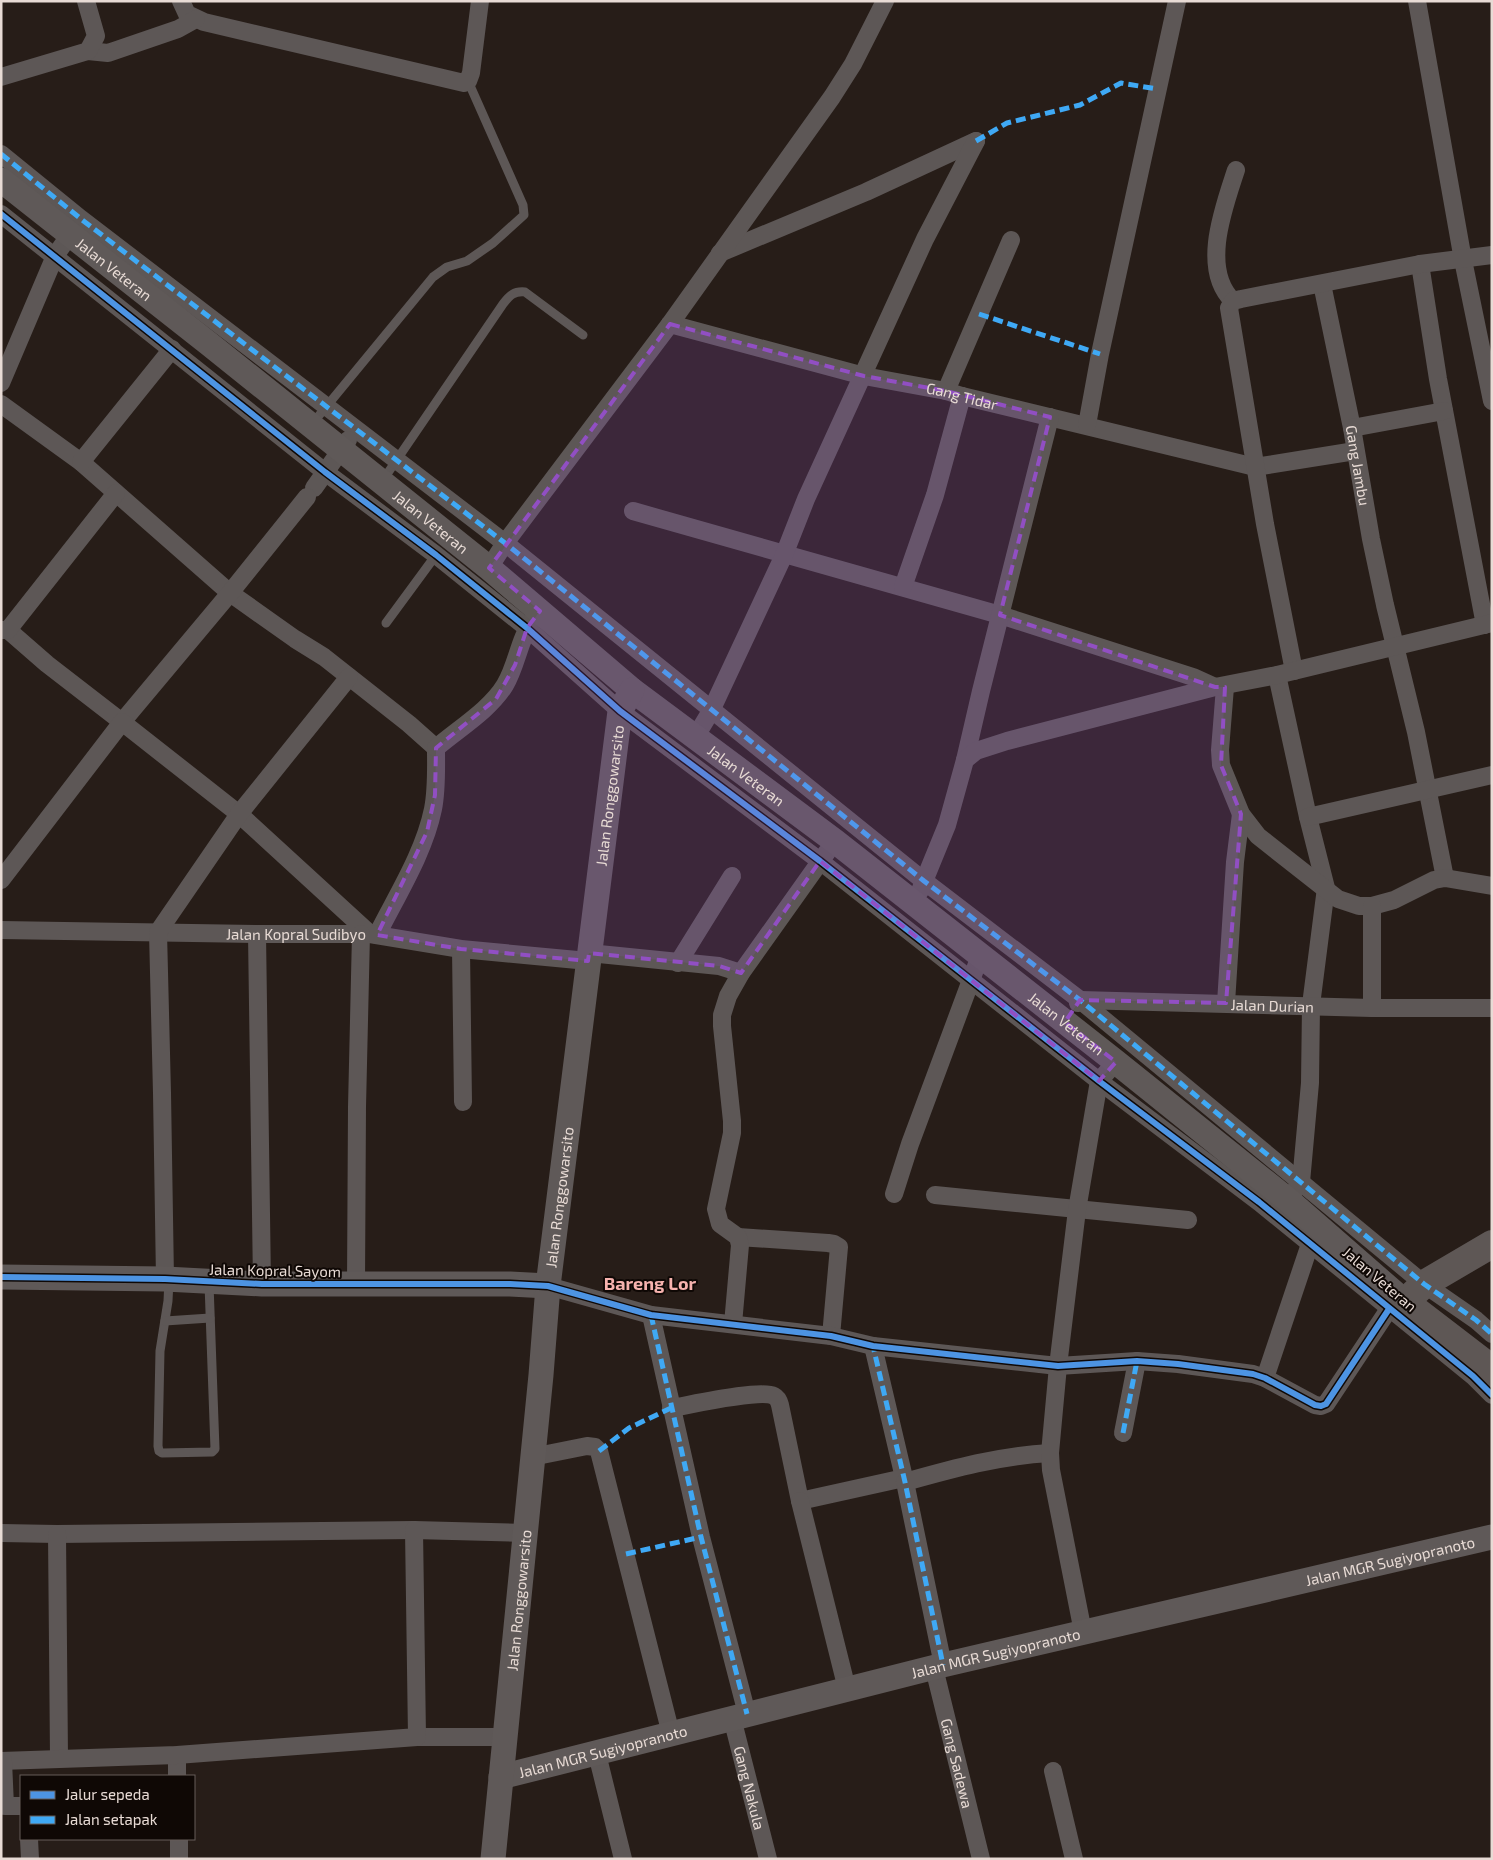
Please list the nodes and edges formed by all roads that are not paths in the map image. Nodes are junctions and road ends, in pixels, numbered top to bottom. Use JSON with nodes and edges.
{"nodes":[{"id":1,"x":86,"y":1,"type":"edge"},
{"id":2,"x":181,"y":1,"type":"edge"},
{"id":3,"x":480,"y":1,"type":"edge"},
{"id":4,"x":885,"y":1,"type":"edge"},
{"id":5,"x":1177,"y":1,"type":"edge"},
{"id":6,"x":1417,"y":1,"type":"edge"},
{"id":7,"x":196,"y":19,"type":"junction"},
{"id":8,"x":88,"y":51,"type":"junction"},
{"id":9,"x":1,"y":77,"type":"edge"},
{"id":10,"x":468,"y":81,"type":"junction"},
{"id":11,"x":1,"y":154,"type":"edge"},
{"id":12,"x":1236,"y":170,"type":"dead end"},
{"id":13,"x":1,"y":180,"type":"edge"},
{"id":14,"x":1,"y":214,"type":"edge"},
{"id":15,"x":75,"y":227,"type":"junction"},
{"id":16,"x":1011,"y":240,"type":"dead end"},
{"id":17,"x":720,"y":253,"type":"junction"},
{"id":18,"x":1492,"y":255,"type":"edge"},
{"id":19,"x":54,"y":256,"type":"junction"},
{"id":20,"x":1463,"y":260,"type":"junction"},
{"id":21,"x":1420,"y":264,"type":"junction"},
{"id":22,"x":1322,"y":284,"type":"junction"},
{"id":23,"x":1233,"y":301,"type":"junction"},
{"id":24,"x":670,"y":324,"type":"junction"},
{"id":25,"x":583,"y":335,"type":"dead end"},
{"id":26,"x":172,"y":349,"type":"junction"},
{"id":27,"x":864,"y":376,"type":"junction"},
{"id":28,"x":1,"y":383,"type":"edge"},
{"id":29,"x":954,"y":393,"type":"junction"},
{"id":30,"x":1492,"y":401,"type":"edge"},
{"id":31,"x":1,"y":404,"type":"edge"},
{"id":32,"x":327,"y":408,"type":"junction"},
{"id":33,"x":1444,"y":410,"type":"junction"},
{"id":34,"x":1050,"y":417,"type":"junction"},
{"id":35,"x":1087,"y":425,"type":"junction"},
{"id":36,"x":311,"y":426,"type":"junction"},
{"id":37,"x":1352,"y":428,"type":"junction"},
{"id":38,"x":356,"y":430,"type":"junction"},
{"id":39,"x":340,"y":450,"type":"junction"},
{"id":40,"x":1355,"y":451,"type":"junction"},
{"id":41,"x":397,"y":461,"type":"junction"},
{"id":42,"x":81,"y":462,"type":"junction"},
{"id":43,"x":1255,"y":467,"type":"junction"},
{"id":44,"x":325,"y":472,"type":"junction"},
{"id":45,"x":382,"y":482,"type":"junction"},
{"id":46,"x":116,"y":493,"type":"junction"},
{"id":47,"x":632,"y":511,"type":"dead end"},
{"id":48,"x":505,"y":543,"type":"junction"},
{"id":49,"x":436,"y":555,"type":"junction"},
{"id":50,"x":784,"y":555,"type":"junction"},
{"id":51,"x":489,"y":568,"type":"junction"},
{"id":52,"x":903,"y":587,"type":"junction"},
{"id":53,"x":230,"y":593,"type":"junction"},
{"id":54,"x":1000,"y":615,"type":"junction"},
{"id":55,"x":533,"y":620,"type":"junction"},
{"id":56,"x":386,"y":623,"type":"dead end"},
{"id":57,"x":1488,"y":624,"type":"edge"},
{"id":58,"x":5,"y":630,"type":"edge"},
{"id":59,"x":1396,"y":646,"type":"junction"},
{"id":60,"x":1286,"y":673,"type":"junction"},
{"id":61,"x":349,"y":677,"type":"junction"},
{"id":62,"x":1220,"y":687,"type":"junction"},
{"id":63,"x":632,"y":690,"type":"junction"},
{"id":64,"x":620,"y":711,"type":"junction"},
{"id":65,"x":711,"y":711,"type":"junction"},
{"id":66,"x":122,"y":722,"type":"junction"},
{"id":67,"x":696,"y":736,"type":"junction"},
{"id":68,"x":436,"y":748,"type":"junction"},
{"id":69,"x":965,"y":760,"type":"junction"},
{"id":70,"x":1492,"y":775,"type":"edge"},
{"id":71,"x":1428,"y":790,"type":"junction"},
{"id":72,"x":239,"y":814,"type":"junction"},
{"id":73,"x":1241,"y":814,"type":"junction"},
{"id":74,"x":1308,"y":817,"type":"junction"},
{"id":75,"x":836,"y":842,"type":"junction"},
{"id":76,"x":820,"y":860,"type":"junction"},
{"id":77,"x":732,"y":876,"type":"dead end"},
{"id":78,"x":1445,"y":878,"type":"junction"},
{"id":79,"x":1,"y":880,"type":"edge"},
{"id":80,"x":924,"y":881,"type":"junction"},
{"id":81,"x":1492,"y":886,"type":"edge"},
{"id":82,"x":1326,"y":888,"type":"junction"},
{"id":83,"x":914,"y":904,"type":"junction"},
{"id":84,"x":1372,"y":906,"type":"junction"},
{"id":85,"x":1,"y":923,"type":"edge"},
{"id":86,"x":1,"y":930,"type":"edge"},
{"id":87,"x":158,"y":932,"type":"junction"},
{"id":88,"x":257,"y":934,"type":"junction"},
{"id":89,"x":369,"y":934,"type":"junction"},
{"id":90,"x":461,"y":949,"type":"junction"},
{"id":91,"x":980,"y":956,"type":"junction"},
{"id":92,"x":588,"y":957,"type":"junction"},
{"id":93,"x":678,"y":963,"type":"junction"},
{"id":94,"x":741,"y":973,"type":"junction"},
{"id":95,"x":970,"y":980,"type":"junction"},
{"id":96,"x":1080,"y":1000,"type":"junction"},
{"id":97,"x":1226,"y":1003,"type":"junction"},
{"id":98,"x":1311,"y":1005,"type":"junction"},
{"id":99,"x":1372,"y":1008,"type":"junction"},
{"id":100,"x":1492,"y":1008,"type":"edge"},
{"id":101,"x":1065,"y":1022,"type":"junction"},
{"id":102,"x":1116,"y":1062,"type":"junction"},
{"id":103,"x":1099,"y":1081,"type":"junction"},
{"id":104,"x":463,"y":1102,"type":"dead end"},
{"id":105,"x":894,"y":1194,"type":"dead end"},
{"id":106,"x":935,"y":1195,"type":"dead end"},
{"id":107,"x":1288,"y":1200,"type":"junction"},
{"id":108,"x":1077,"y":1210,"type":"junction"},
{"id":109,"x":1188,"y":1220,"type":"dead end"},
{"id":110,"x":738,"y":1238,"type":"junction"},
{"id":111,"x":1310,"y":1244,"type":"junction"},
{"id":112,"x":1492,"y":1244,"type":"edge"},
{"id":113,"x":1,"y":1277,"type":"edge"},
{"id":114,"x":167,"y":1280,"type":"junction"},
{"id":115,"x":209,"y":1282,"type":"junction"},
{"id":116,"x":262,"y":1284,"type":"junction"},
{"id":117,"x":356,"y":1284,"type":"junction"},
{"id":118,"x":548,"y":1286,"type":"junction"},
{"id":119,"x":1406,"y":1298,"type":"junction"},
{"id":120,"x":651,"y":1315,"type":"junction"},
{"id":121,"x":210,"y":1318,"type":"junction"},
{"id":122,"x":165,"y":1321,"type":"junction"},
{"id":123,"x":733,"y":1324,"type":"junction"},
{"id":124,"x":1492,"y":1334,"type":"edge"},
{"id":125,"x":831,"y":1336,"type":"junction"},
{"id":126,"x":873,"y":1346,"type":"junction"},
{"id":127,"x":1137,"y":1361,"type":"junction"},
{"id":128,"x":1058,"y":1366,"type":"junction"},
{"id":129,"x":1492,"y":1369,"type":"edge"},
{"id":130,"x":1265,"y":1378,"type":"junction"},
{"id":131,"x":1492,"y":1395,"type":"edge"},
{"id":132,"x":671,"y":1408,"type":"junction"},
{"id":133,"x":1123,"y":1433,"type":"dead end"},
{"id":134,"x":1050,"y":1453,"type":"junction"},
{"id":135,"x":532,"y":1457,"type":"junction"},
{"id":136,"x":904,"y":1480,"type":"junction"},
{"id":137,"x":800,"y":1501,"type":"junction"},
{"id":138,"x":414,"y":1530,"type":"junction"},
{"id":139,"x":1,"y":1533,"type":"edge"},
{"id":140,"x":524,"y":1533,"type":"junction"},
{"id":141,"x":58,"y":1534,"type":"junction"},
{"id":142,"x":1492,"y":1537,"type":"edge"},
{"id":143,"x":1083,"y":1632,"type":"junction"},
{"id":144,"x":939,"y":1666,"type":"junction"},
{"id":145,"x":847,"y":1689,"type":"junction"},
{"id":146,"x":739,"y":1716,"type":"junction"},
{"id":147,"x":671,"y":1734,"type":"junction"},
{"id":148,"x":417,"y":1737,"type":"junction"},
{"id":149,"x":504,"y":1737,"type":"junction"},
{"id":150,"x":597,"y":1754,"type":"junction"},
{"id":151,"x":177,"y":1755,"type":"junction"},
{"id":152,"x":59,"y":1758,"type":"junction"},
{"id":153,"x":2,"y":1761,"type":"edge"},
{"id":154,"x":1053,"y":1771,"type":"dead end"},
{"id":155,"x":177,"y":1775,"type":"edge"},
{"id":156,"x":501,"y":1777,"type":"junction"},
{"id":157,"x":9,"y":1806,"type":"edge"},
{"id":158,"x":29,"y":1840,"type":"edge"},
{"id":159,"x":179,"y":1840,"type":"edge"},
{"id":160,"x":30,"y":1859,"type":"edge"},
{"id":161,"x":180,"y":1859,"type":"edge"},
{"id":162,"x":493,"y":1859,"type":"edge"},
{"id":163,"x":623,"y":1859,"type":"edge"},
{"id":164,"x":768,"y":1859,"type":"edge"},
{"id":165,"x":981,"y":1859,"type":"edge"},
{"id":166,"x":1074,"y":1859,"type":"edge"}],
"edges":[{"from":1,"to":8,"type":"street"},
{"from":2,"to":7,"type":"street"},
{"from":3,"to":10,"type":"street"},
{"from":4,"to":17,"type":"street"},
{"from":5,"to":35,"type":"street"},
{"from":6,"to":20,"type":"street"},
{"from":7,"to":8,"type":"street"},
{"from":7,"to":10,"type":"street"},
{"from":8,"to":9,"type":"street"},
{"from":10,"to":32,"type":"lane"},
{"from":11,"to":15,"type":"street"},
{"from":12,"to":23,"type":"street"},
{"from":13,"to":15,"type":"street","name":"Jalan Veteran"},
{"from":14,"to":19,"type":"street"},
{"from":15,"to":19,"type":"street"},
{"from":15,"to":32,"type":"street"},
{"from":15,"to":36,"type":"street","name":"Jalan Veteran"},
{"from":16,"to":29,"type":"street"},
{"from":17,"to":24,"type":"street"},
{"from":17,"to":27,"type":"street"},
{"from":18,"to":20,"type":"street"},
{"from":19,"to":26,"type":"street"},
{"from":19,"to":28,"type":"street"},
{"from":20,"to":21,"type":"street"},
{"from":20,"to":30,"type":"street"},
{"from":21,"to":22,"type":"street"},
{"from":21,"to":33,"type":"street"},
{"from":22,"to":23,"type":"street"},
{"from":22,"to":37,"type":"street","name":"Gang Jambu"},
{"from":23,"to":43,"type":"street"},
{"from":24,"to":27,"type":"street","name":"Gang Tidar"},
{"from":24,"to":48,"type":"street"},
{"from":25,"to":41,"type":"lane"},
{"from":26,"to":42,"type":"street"},
{"from":26,"to":44,"type":"street"},
{"from":27,"to":29,"type":"street","name":"Gang Tidar"},
{"from":27,"to":50,"type":"street"},
{"from":29,"to":34,"type":"street","name":"Gang Tidar"},
{"from":29,"to":52,"type":"street"},
{"from":31,"to":42,"type":"street"},
{"from":32,"to":36,"type":"lane"},
{"from":32,"to":38,"type":"street"},
{"from":33,"to":37,"type":"street"},
{"from":33,"to":57,"type":"street"},
{"from":34,"to":35,"type":"street","name":"Gang Tidar"},
{"from":34,"to":54,"type":"street"},
{"from":35,"to":43,"type":"street","name":"Gang Tidar"},
{"from":36,"to":39,"type":"street","name":"Jalan Veteran"},
{"from":37,"to":40,"type":"street","name":"Gang Jambu"},
{"from":38,"to":39,"type":"street"},
{"from":38,"to":41,"type":"street"},
{"from":39,"to":44,"type":"street"},
{"from":39,"to":45,"type":"street","name":"Jalan Veteran"},
{"from":40,"to":43,"type":"street"},
{"from":40,"to":59,"type":"street","name":"Gang Jambu"},
{"from":41,"to":45,"type":"lane"},
{"from":41,"to":48,"type":"street"},
{"from":42,"to":46,"type":"street"},
{"from":43,"to":60,"type":"street"},
{"from":44,"to":49,"type":"street"},
{"from":44,"to":53,"type":"street"},
{"from":45,"to":51,"type":"street","name":"Jalan Veteran"},
{"from":46,"to":53,"type":"street"},
{"from":46,"to":58,"type":"street"},
{"from":47,"to":50,"type":"street"},
{"from":48,"to":51,"type":"street"},
{"from":48,"to":65,"type":"street"},
{"from":49,"to":55,"type":"street"},
{"from":49,"to":56,"type":"lane"},
{"from":50,"to":52,"type":"street"},
{"from":50,"to":65,"type":"street"},
{"from":51,"to":55,"type":"street","name":"Jalan Veteran"},
{"from":52,"to":54,"type":"street"},
{"from":53,"to":61,"type":"street"},
{"from":53,"to":66,"type":"street"},
{"from":54,"to":62,"type":"street"},
{"from":54,"to":69,"type":"street"},
{"from":55,"to":63,"type":"street","name":"Jalan Veteran"},
{"from":55,"to":64,"type":"street"},
{"from":55,"to":68,"type":"street"},
{"from":57,"to":59,"type":"street"},
{"from":58,"to":66,"type":"street"},
{"from":59,"to":60,"type":"street"},
{"from":59,"to":71,"type":"street","name":"Gang Jambu"},
{"from":60,"to":62,"type":"street"},
{"from":60,"to":74,"type":"street"},
{"from":61,"to":68,"type":"street"},
{"from":61,"to":72,"type":"street"},
{"from":62,"to":69,"type":"street"},
{"from":62,"to":73,"type":"street"},
{"from":63,"to":64,"type":"street","name":"Jalan Ronggowarsito"},
{"from":63,"to":67,"type":"street","name":"Jalan Veteran"},
{"from":64,"to":76,"type":"street"},
{"from":64,"to":92,"type":"street","name":"Jalan Ronggowarsito"},
{"from":65,"to":67,"type":"street"},
{"from":65,"to":80,"type":"street"},
{"from":66,"to":72,"type":"street"},
{"from":66,"to":79,"type":"street"},
{"from":67,"to":75,"type":"street","name":"Jalan Veteran"},
{"from":68,"to":89,"type":"street"},
{"from":69,"to":80,"type":"street"},
{"from":70,"to":71,"type":"street"},
{"from":71,"to":74,"type":"street"},
{"from":71,"to":78,"type":"street","name":"Gang Jambu"},
{"from":72,"to":87,"type":"street"},
{"from":72,"to":89,"type":"street"},
{"from":73,"to":82,"type":"street"},
{"from":73,"to":97,"type":"street"},
{"from":74,"to":82,"type":"street"},
{"from":75,"to":76,"type":"street"},
{"from":75,"to":83,"type":"street","name":"Jalan Veteran"},
{"from":76,"to":94,"type":"street"},
{"from":76,"to":95,"type":"street"},
{"from":77,"to":93,"type":"street"},
{"from":78,"to":81,"type":"street"},
{"from":78,"to":84,"type":"street"},
{"from":80,"to":83,"type":"street"},
{"from":80,"to":96,"type":"street"},
{"from":82,"to":84,"type":"street"},
{"from":82,"to":98,"type":"street"},
{"from":83,"to":91,"type":"street","name":"Jalan Veteran"},
{"from":84,"to":99,"type":"street"},
{"from":85,"to":86,"type":"street"},
{"from":86,"to":87,"type":"street","name":"Jalan Kopral Sudibyo"},
{"from":87,"to":88,"type":"street","name":"Jalan Kopral Sudibyo"},
{"from":87,"to":114,"type":"street"},
{"from":88,"to":89,"type":"street","name":"Jalan Kopral Sudibyo"},
{"from":88,"to":116,"type":"street"},
{"from":89,"to":90,"type":"street","name":"Jalan Kopral Sudibyo"},
{"from":89,"to":117,"type":"street"},
{"from":90,"to":92,"type":"street","name":"Jalan Kopral Sudibyo"},
{"from":90,"to":104,"type":"street"},
{"from":91,"to":95,"type":"street"},
{"from":91,"to":101,"type":"street","name":"Jalan Veteran"},
{"from":92,"to":93,"type":"street","name":"Jalan Kopral Sudibyo"},
{"from":92,"to":118,"type":"street","name":"Jalan Ronggowarsito"},
{"from":93,"to":94,"type":"street","name":"Jalan Kopral Sudibyo"},
{"from":94,"to":110,"type":"street"},
{"from":95,"to":103,"type":"street"},
{"from":95,"to":105,"type":"street"},
{"from":96,"to":97,"type":"street","name":"Jalan Durian"},
{"from":96,"to":101,"type":"street"},
{"from":96,"to":107,"type":"street"},
{"from":97,"to":98,"type":"street","name":"Jalan Durian"},
{"from":98,"to":99,"type":"street","name":"Jalan Durian"},
{"from":98,"to":107,"type":"street"},
{"from":99,"to":100,"type":"street","name":"Jalan Durian"},
{"from":101,"to":102,"type":"street","name":"Jalan Veteran"},
{"from":102,"to":103,"type":"street"},
{"from":102,"to":107,"type":"street","name":"Jalan Veteran"},
{"from":103,"to":107,"type":"street"},
{"from":103,"to":108,"type":"street"},
{"from":106,"to":108,"type":"street"},
{"from":107,"to":111,"type":"street"},
{"from":107,"to":119,"type":"street","name":"Jalan Veteran"},
{"from":108,"to":109,"type":"street"},
{"from":108,"to":128,"type":"street"},
{"from":110,"to":123,"type":"street"},
{"from":110,"to":125,"type":"street"},
{"from":111,"to":119,"type":"street"},
{"from":111,"to":130,"type":"street"},
{"from":112,"to":119,"type":"main road"},
{"from":113,"to":114,"type":"street","name":"Jalan Kopral Sayom"},
{"from":114,"to":115,"type":"street","name":"Jalan Kopral Sayom"},
{"from":114,"to":122,"type":"lane"},
{"from":115,"to":116,"type":"street","name":"Jalan Kopral Sayom"},
{"from":115,"to":121,"type":"lane"},
{"from":116,"to":117,"type":"street","name":"Jalan Kopral Sayom"},
{"from":117,"to":118,"type":"street","name":"Jalan Kopral Sayom"},
{"from":118,"to":120,"type":"street"},
{"from":118,"to":135,"type":"street","name":"Jalan Ronggowarsito"},
{"from":119,"to":124,"type":"street"},
{"from":119,"to":129,"type":"main road","name":"Jalan Veteran"},
{"from":119,"to":130,"type":"street"},
{"from":119,"to":131,"type":"street"},
{"from":120,"to":123,"type":"street"},
{"from":120,"to":132,"type":"street","name":"Gang Nakula"},
{"from":121,"to":122,"type":"lane"},
{"from":121,"to":122,"type":"lane"},
{"from":123,"to":125,"type":"street"},
{"from":125,"to":126,"type":"street"},
{"from":126,"to":128,"type":"street"},
{"from":126,"to":136,"type":"street","name":"Gang Sadewa"},
{"from":127,"to":128,"type":"street"},
{"from":127,"to":130,"type":"street"},
{"from":127,"to":133,"type":"street"},
{"from":128,"to":134,"type":"street"},
{"from":132,"to":137,"type":"street"},
{"from":132,"to":146,"type":"street","name":"Gang Nakula"},
{"from":134,"to":136,"type":"street"},
{"from":134,"to":143,"type":"street"},
{"from":135,"to":140,"type":"street","name":"Jalan Ronggowarsito"},
{"from":135,"to":147,"type":"street"},
{"from":136,"to":137,"type":"street"},
{"from":136,"to":144,"type":"street","name":"Gang Sadewa"},
{"from":137,"to":145,"type":"street"},
{"from":138,"to":140,"type":"street"},
{"from":138,"to":141,"type":"street"},
{"from":138,"to":148,"type":"street"},
{"from":139,"to":141,"type":"street"},
{"from":140,"to":149,"type":"street","name":"Jalan Ronggowarsito"},
{"from":141,"to":152,"type":"street"},
{"from":142,"to":143,"type":"street","name":"Jalan MGR Sugiyopranoto"},
{"from":143,"to":144,"type":"street","name":"Jalan MGR Sugiyopranoto"},
{"from":144,"to":145,"type":"street","name":"Jalan MGR Sugiyopranoto"},
{"from":144,"to":165,"type":"street","name":"Gang Sadewa"},
{"from":145,"to":146,"type":"street","name":"Jalan MGR Sugiyopranoto"},
{"from":146,"to":147,"type":"street","name":"Jalan MGR Sugiyopranoto"},
{"from":146,"to":164,"type":"street","name":"Gang Nakula"},
{"from":147,"to":150,"type":"street","name":"Jalan MGR Sugiyopranoto"},
{"from":148,"to":149,"type":"street"},
{"from":148,"to":151,"type":"street"},
{"from":149,"to":156,"type":"street","name":"Jalan Ronggowarsito"},
{"from":150,"to":156,"type":"street","name":"Jalan MGR Sugiyopranoto"},
{"from":150,"to":163,"type":"street"},
{"from":151,"to":152,"type":"street"},
{"from":151,"to":155,"type":"street"},
{"from":152,"to":153,"type":"street"},
{"from":153,"to":157,"type":"street"},
{"from":154,"to":166,"type":"street"},
{"from":156,"to":162,"type":"street","name":"Jalan Ronggowarsito"},
{"from":158,"to":160,"type":"street"},
{"from":159,"to":161,"type":"street"}]}
